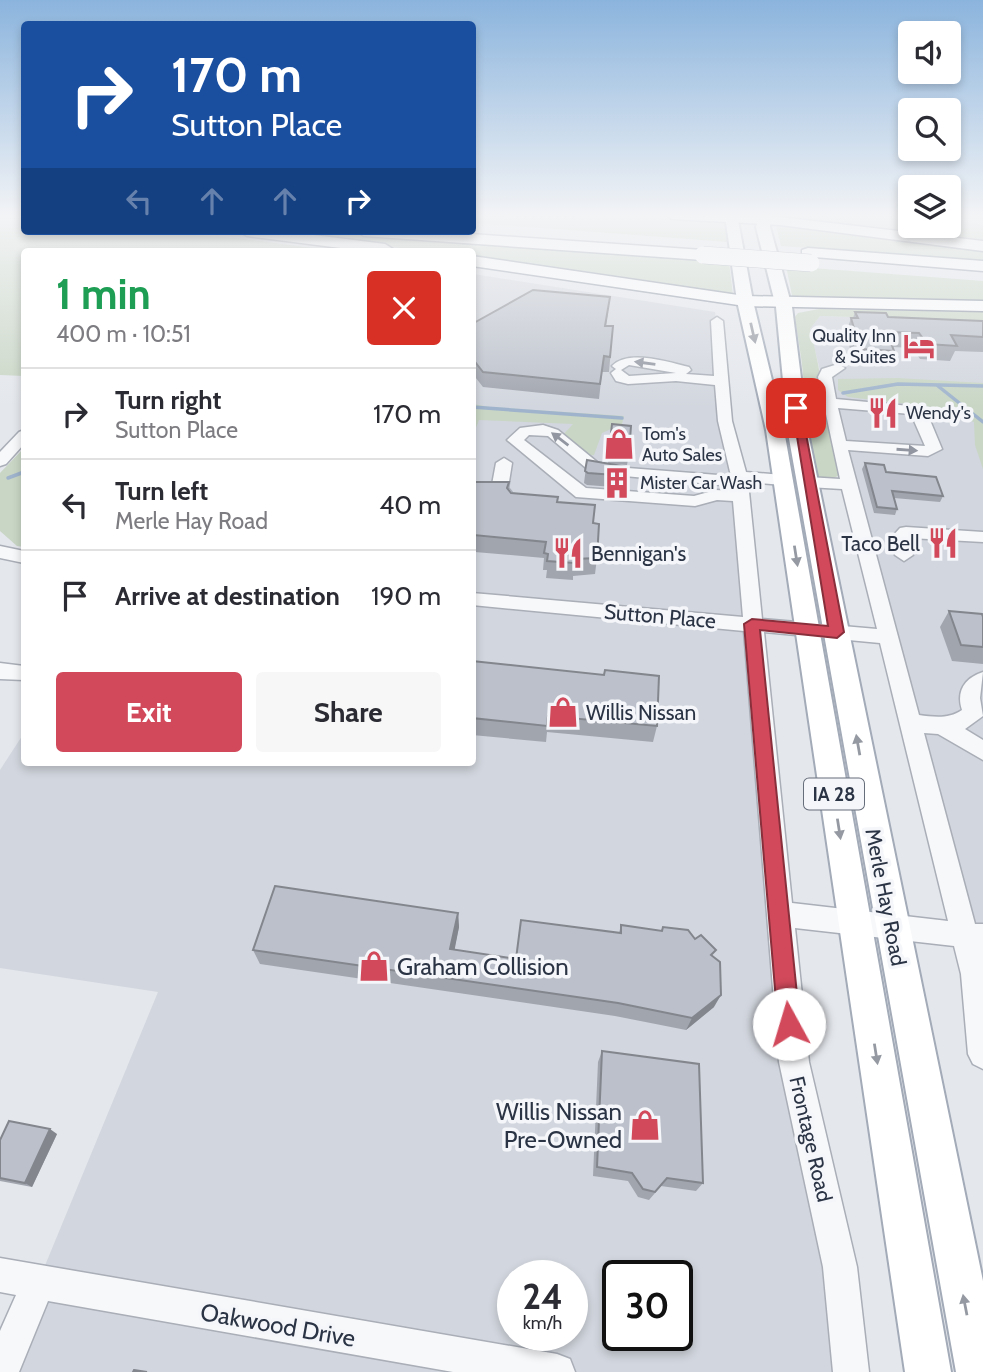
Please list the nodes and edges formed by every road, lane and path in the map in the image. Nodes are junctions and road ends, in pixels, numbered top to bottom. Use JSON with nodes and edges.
{"nodes":[{"id":1,"x":595,"y":279,"type":"edge"},
{"id":2,"x":742,"y":279,"type":"edge"},
{"id":3,"x":777,"y":279,"type":"edge"},
{"id":4,"x":746,"y":301,"type":"junction"},
{"id":5,"x":782,"y":303,"type":"junction"},
{"id":6,"x":983,"y":306,"type":"edge"},
{"id":7,"x":717,"y":321,"type":"dead end"},
{"id":8,"x":838,"y":368,"type":"dead end"},
{"id":9,"x":619,"y":369,"type":"dead end"},
{"id":10,"x":721,"y":377,"type":"junction"},
{"id":11,"x":830,"y":403,"type":"junction"},
{"id":12,"x":21,"y":437,"type":"edge"},
{"id":13,"x":839,"y":445,"type":"junction"},
{"id":14,"x":6,"y":447,"type":"edge"},
{"id":15,"x":0,"y":461,"type":"edge"},
{"id":16,"x":503,"y":463,"type":"dead end"},
{"id":17,"x":796,"y":481,"type":"junction"},
{"id":18,"x":739,"y":485,"type":"junction"},
{"id":19,"x":850,"y":485,"type":"junction"},
{"id":20,"x":504,"y":493,"type":"edge"},
{"id":21,"x":983,"y":537,"type":"edge"},
{"id":22,"x":0,"y":552,"type":"edge"},
{"id":23,"x":904,"y":555,"type":"dead end"},
{"id":24,"x":21,"y":556,"type":"edge"},
{"id":25,"x":476,"y":599,"type":"edge"},
{"id":26,"x":752,"y":624,"type":"junction"},
{"id":27,"x":822,"y":631,"type":"junction"},
{"id":28,"x":889,"y":637,"type":"junction"},
{"id":29,"x":0,"y":671,"type":"edge"},
{"id":30,"x":21,"y":673,"type":"edge"},
{"id":31,"x":983,"y":680,"type":"edge"},
{"id":32,"x":911,"y":723,"type":"junction"},
{"id":33,"x":943,"y":726,"type":"junction"},
{"id":34,"x":983,"y":751,"type":"edge"},
{"id":35,"x":779,"y":914,"type":"junction"},
{"id":36,"x":854,"y":922,"type":"junction"},
{"id":37,"x":891,"y":926,"type":"junction"},
{"id":38,"x":974,"y":936,"type":"edge"},
{"id":39,"x":983,"y":1054,"type":"edge"},
{"id":40,"x":0,"y":1275,"type":"edge"},
{"id":41,"x":38,"y":1284,"type":"junction"},
{"id":42,"x":1,"y":1372,"type":"edge"},
{"id":43,"x":557,"y":1372,"type":"edge"},
{"id":44,"x":851,"y":1372,"type":"edge"},
{"id":45,"x":928,"y":1372,"type":"edge"},
{"id":46,"x":979,"y":1372,"type":"edge"}],
"edges":[{"from":1,"to":4,"type":"highway"},
{"from":2,"to":4,"type":"main road","name":"Merle Hay Road","number":"IA 28"},
{"from":3,"to":5,"type":"main road","name":"Merle Hay Road","number":"IA 28"},
{"from":4,"to":5,"type":"highway"},
{"from":4,"to":17,"type":"main road","name":"Merle Hay Road","number":"IA 28","one_way":true},
{"from":5,"to":6,"type":"highway"},
{"from":5,"to":17,"type":"main road","name":"Merle Hay Road","number":"IA 28"},
{"from":7,"to":10,"type":"street","name":"Frontage Road"},
{"from":8,"to":11,"type":"street"},
{"from":9,"to":10,"type":"street"},
{"from":10,"to":18,"type":"street","name":"Frontage Road"},
{"from":11,"to":13,"type":"street"},
{"from":13,"to":11,"type":"street","one_way":true},
{"from":12,"to":14,"type":"street"},
{"from":13,"to":19,"type":"street"},
{"from":14,"to":15,"type":"street"},
{"from":16,"to":20,"type":"street"},
{"from":17,"to":18,"type":"street"},
{"from":17,"to":19,"type":"street"},
{"from":17,"to":27,"type":"main road","name":"Merle Hay Road","number":"IA 28"},
{"from":18,"to":18,"type":"street","one_way":true},
{"from":18,"to":26,"type":"street","name":"Frontage Road"},
{"from":19,"to":28,"type":"street"},
{"from":21,"to":23,"type":"street"},
{"from":22,"to":24,"type":"street"},
{"from":25,"to":26,"type":"street","name":"Sutton Place"},
{"from":26,"to":27,"type":"street","name":"Sutton Place"},
{"from":26,"to":35,"type":"street","name":"Frontage Road"},
{"from":27,"to":28,"type":"street","name":"Sutton Place"},
{"from":27,"to":36,"type":"main road","name":"Merle Hay Road","number":"IA 28","one_way":true},
{"from":37,"to":27,"type":"main road","name":"Merle Hay Road","number":"IA 28","one_way":true},
{"from":28,"to":32,"type":"street"},
{"from":29,"to":30,"type":"street"},
{"from":31,"to":33,"type":"street"},
{"from":32,"to":33,"type":"street"},
{"from":32,"to":38,"type":"street"},
{"from":33,"to":34,"type":"street"},
{"from":35,"to":36,"type":"street"},
{"from":35,"to":44,"type":"street","name":"Frontage Road"},
{"from":36,"to":37,"type":"street"},
{"from":36,"to":45,"type":"main road","name":"Merle Hay Road","number":"IA 28","one_way":true},
{"from":37,"to":38,"type":"street"},
{"from":46,"to":37,"type":"main road","name":"Merle Hay Road","number":"IA 28","one_way":true},
{"from":38,"to":39,"type":"street"},
{"from":40,"to":41,"type":"street","name":"Oakwood Drive"},
{"from":41,"to":42,"type":"street"},
{"from":41,"to":43,"type":"street","name":"Oakwood Drive"}]}
